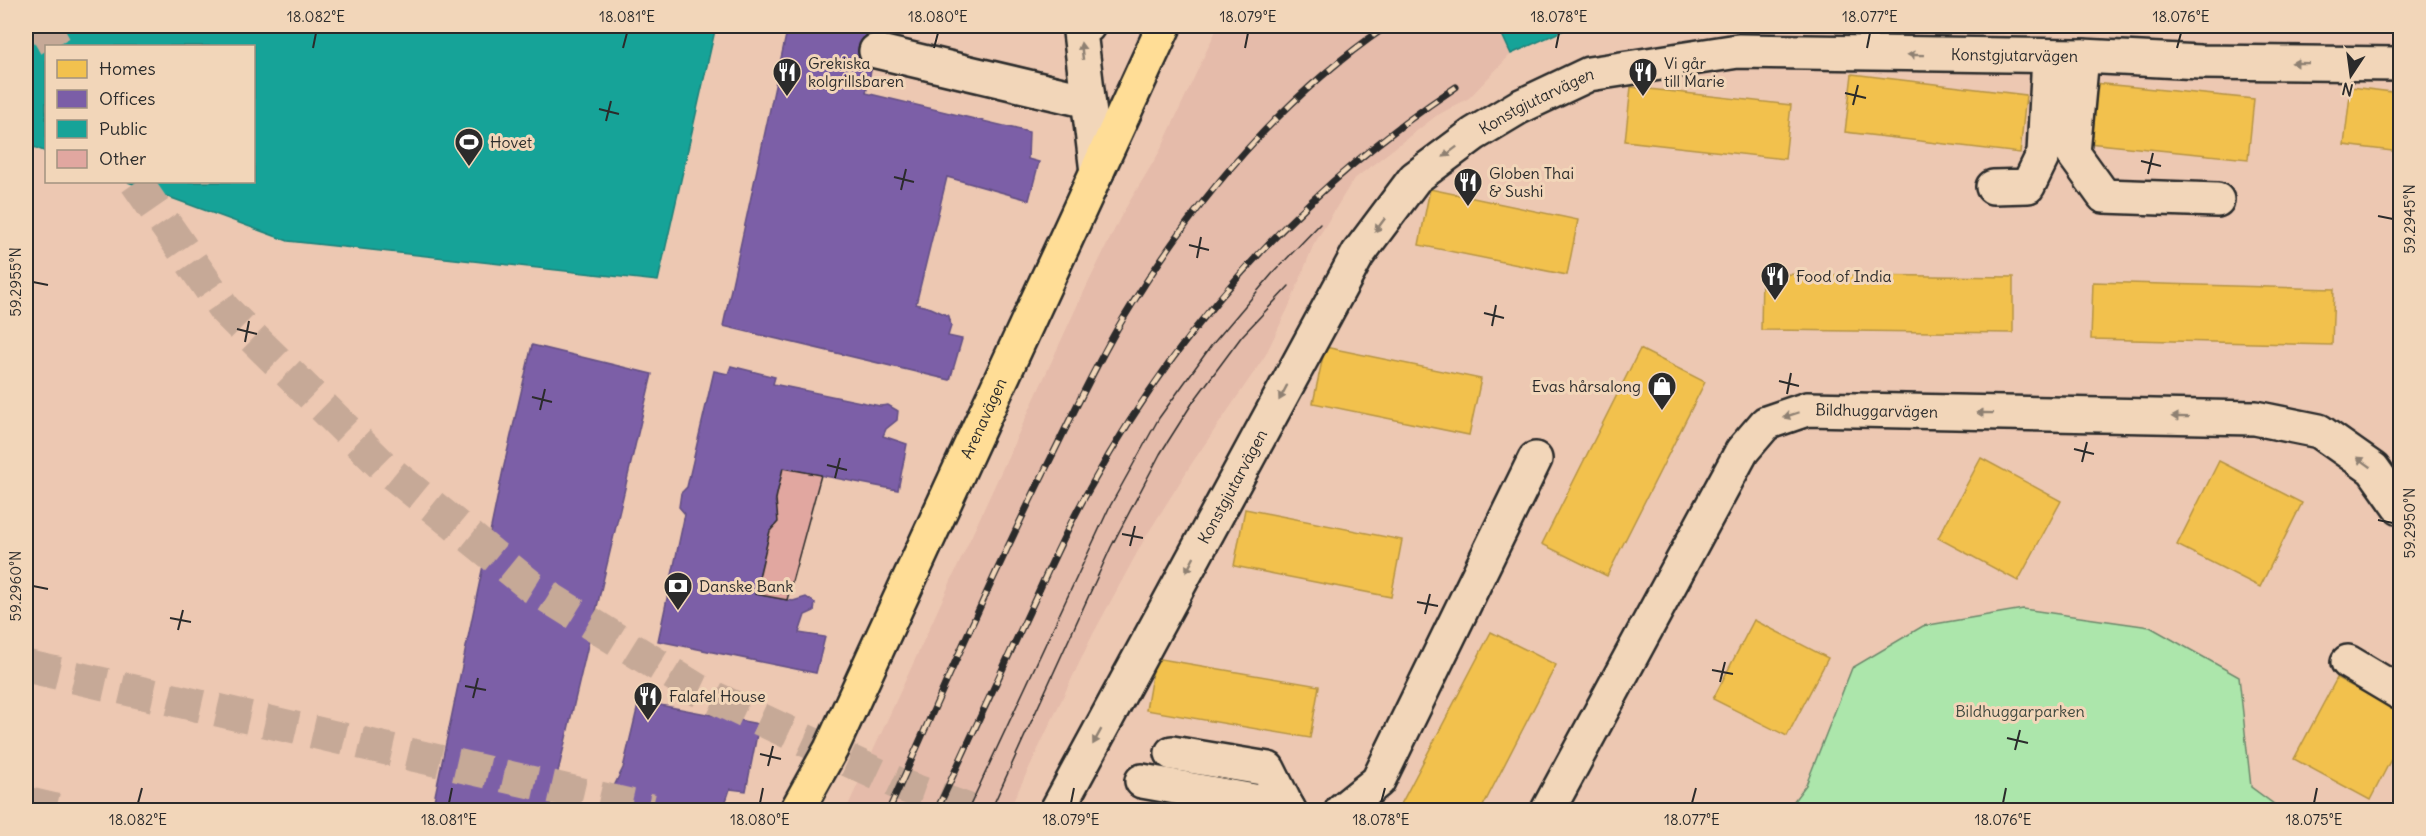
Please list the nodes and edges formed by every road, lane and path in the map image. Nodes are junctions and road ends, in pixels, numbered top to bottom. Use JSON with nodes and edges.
{"nodes":[{"id":1,"x":1088,"y":26,"type":"edge"},
{"id":2,"x":1164,"y":26,"type":"edge"},
{"id":3,"x":876,"y":51,"type":"dead end"},
{"id":4,"x":2049,"y":56,"type":"junction"},
{"id":5,"x":2082,"y":56,"type":"junction"},
{"id":6,"x":2400,"y":64,"type":"edge"},
{"id":7,"x":1088,"y":101,"type":"junction"},
{"id":8,"x":1097,"y":172,"type":"junction"},
{"id":9,"x":1993,"y":187,"type":"dead end"},
{"id":10,"x":2217,"y":201,"type":"dead end"},
{"id":11,"x":1535,"y":459,"type":"dead end"},
{"id":12,"x":2400,"y":507,"type":"edge"},
{"id":13,"x":2348,"y":662,"type":"dead end"},
{"id":14,"x":2400,"y":693,"type":"edge"},
{"id":15,"x":1172,"y":753,"type":"dead end"},
{"id":16,"x":1142,"y":781,"type":"dead end"},
{"id":17,"x":1288,"y":809,"type":"edge"},
{"id":18,"x":797,"y":810,"type":"edge"},
{"id":19,"x":1057,"y":810,"type":"edge"},
{"id":20,"x":1342,"y":810,"type":"edge"},
{"id":21,"x":1548,"y":810,"type":"edge"}],
"edges":[{"from":7,"to":1,"type":"street","one_way":true},
{"from":2,"to":8,"type":"main road","name":"Arenavägen"},
{"from":3,"to":7,"type":"street"},
{"from":4,"to":5,"type":"street","name":"Konstgjutarvägen"},
{"from":4,"to":9,"type":"street"},
{"from":4,"to":19,"type":"street","name":"Konstgjutarvägen","one_way":true},
{"from":6,"to":5,"type":"street","name":"Konstgjutarvägen","one_way":true},
{"from":5,"to":10,"type":"street"},
{"from":7,"to":8,"type":"street"},
{"from":8,"to":18,"type":"main road","name":"Arenavägen"},
{"from":11,"to":20,"type":"street"},
{"from":12,"to":21,"type":"street","name":"Bildhuggarvägen","one_way":true},
{"from":13,"to":14,"type":"street"},
{"from":15,"to":17,"type":"street"},
{"from":16,"to":17,"type":"street"}]}
